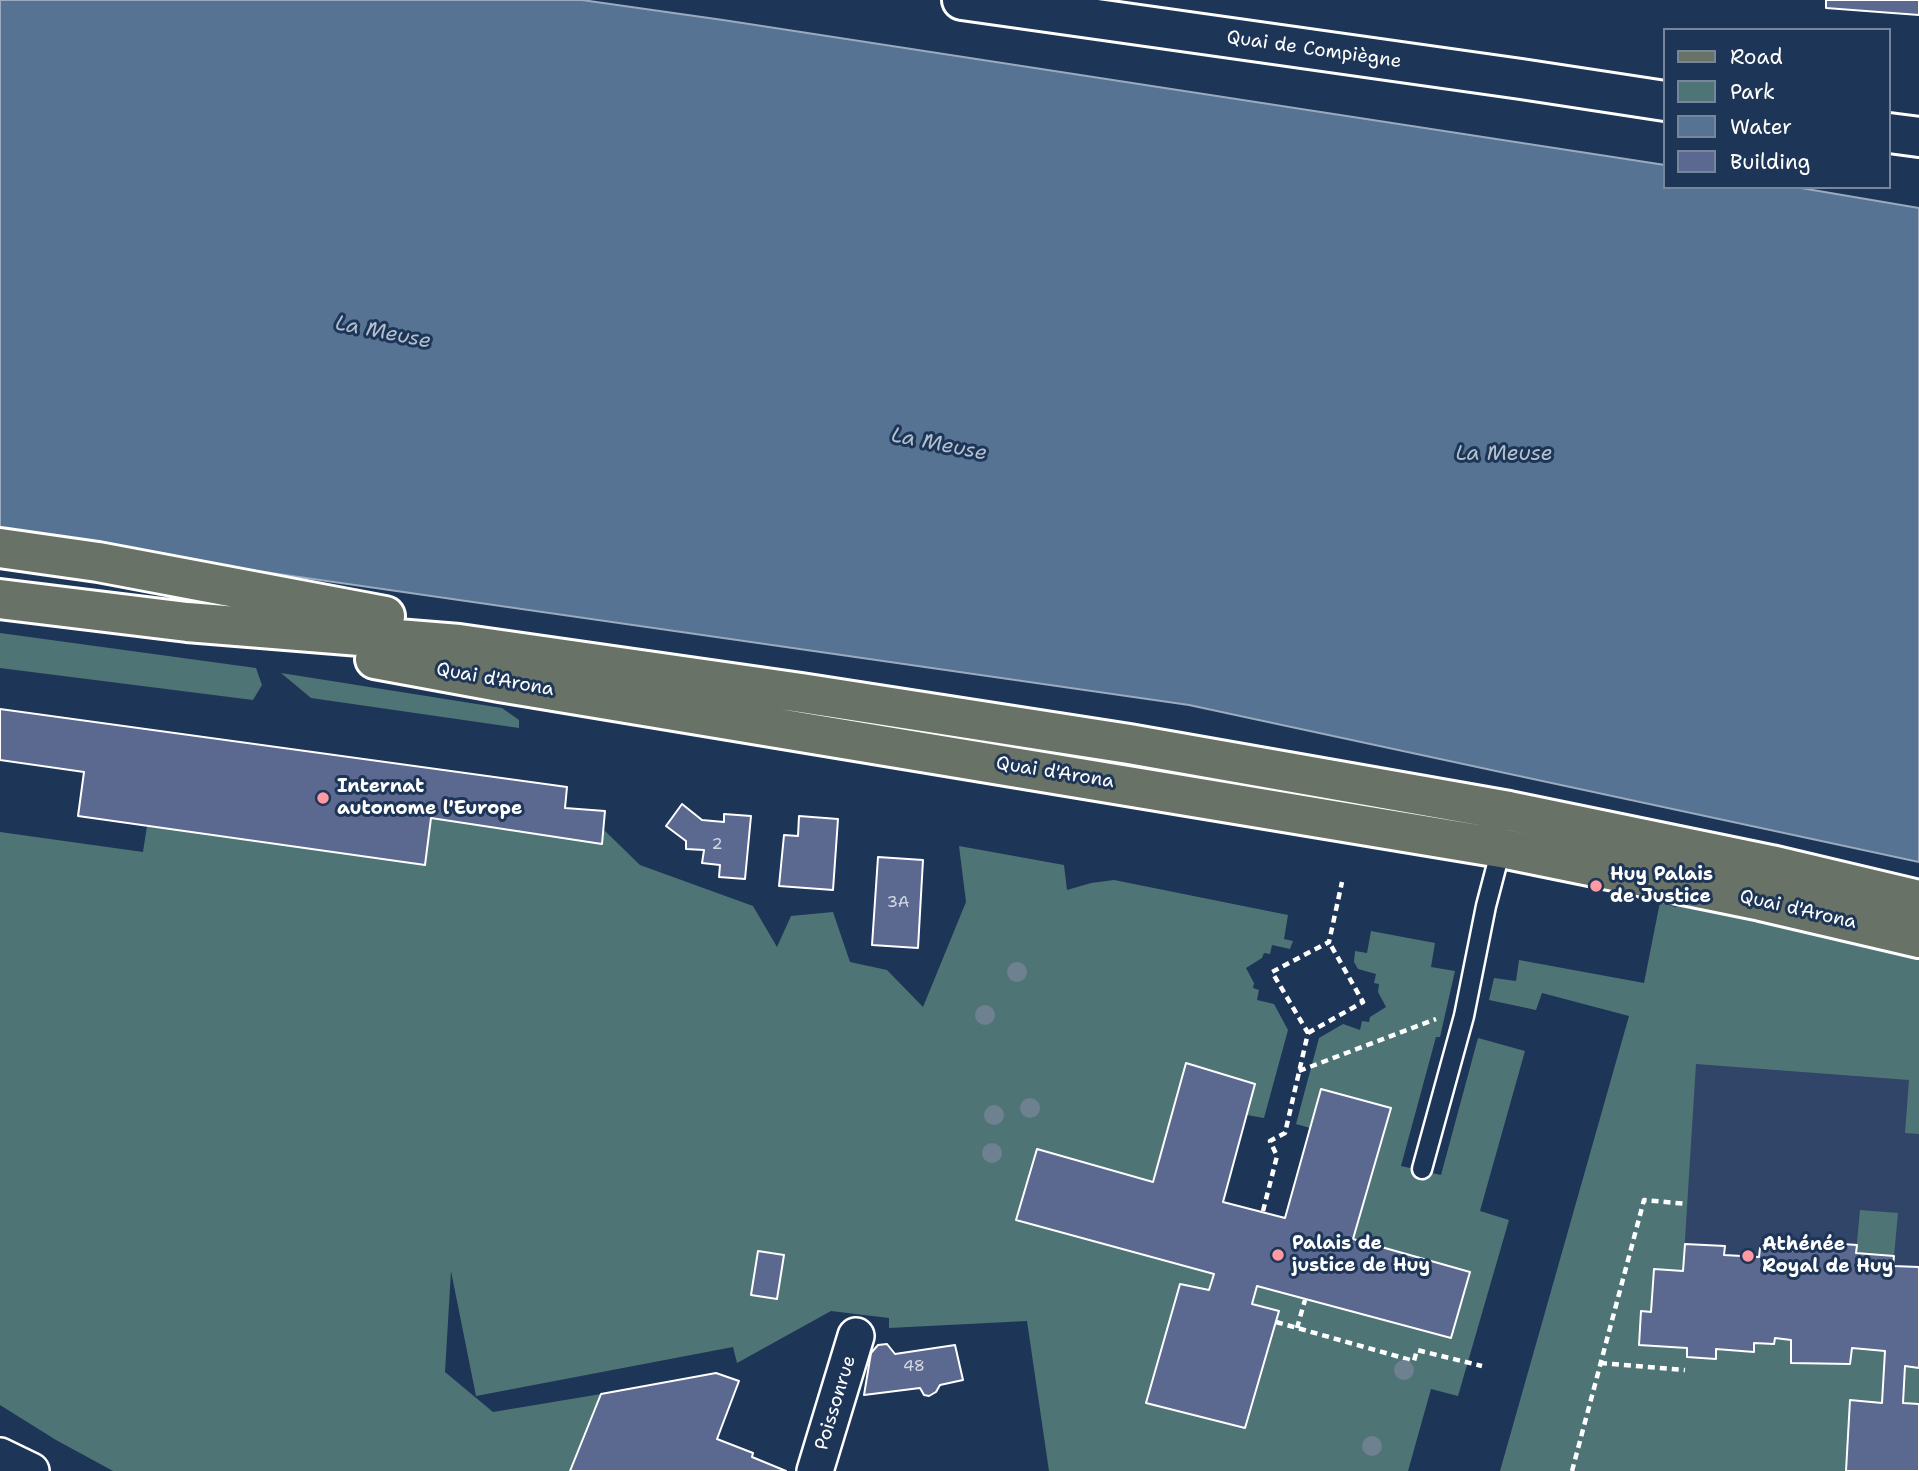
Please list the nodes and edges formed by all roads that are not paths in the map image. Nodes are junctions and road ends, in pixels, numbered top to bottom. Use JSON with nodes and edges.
{"nodes":[{"id":1,"x":985,"y":2,"type":"edge"},
{"id":2,"x":1664,"y":101,"type":"edge"},
{"id":3,"x":1891,"y":133,"type":"edge"},
{"id":4,"x":1919,"y":137,"type":"edge"},
{"id":5,"x":0,"y":548,"type":"edge"},
{"id":6,"x":0,"y":599,"type":"edge"},
{"id":7,"x":187,"y":622,"type":"junction"},
{"id":8,"x":458,"y":644,"type":"junction"},
{"id":9,"x":861,"y":722,"type":"junction"},
{"id":10,"x":954,"y":736,"type":"junction"},
{"id":11,"x":1509,"y":811,"type":"junction"},
{"id":12,"x":1501,"y":848,"type":"junction"},
{"id":13,"x":1919,"y":900,"type":"edge"},
{"id":14,"x":1919,"y":938,"type":"edge"},
{"id":15,"x":1422,"y":1169,"type":"dead end"},
{"id":16,"x":856,"y":1336,"type":"dead end"},
{"id":17,"x":0,"y":1456,"type":"edge"},
{"id":18,"x":31,"y":1471,"type":"edge"},
{"id":19,"x":816,"y":1471,"type":"edge"}],
"edges":[{"from":1,"to":2,"type":"main road","name":"Quai de Compiègne"},
{"from":3,"to":4,"type":"main road"},
{"from":5,"to":8,"type":"main road"},
{"from":6,"to":7,"type":"main road","name":"Quai d'Arona"},
{"from":7,"to":8,"type":"main road","name":"Quai d'Arona"},
{"from":7,"to":9,"type":"main road","name":"Quai d'Arona"},
{"from":8,"to":9,"type":"main road","name":"Quai d'Arona"},
{"from":9,"to":10,"type":"main road","name":"Quai d'Arona"},
{"from":10,"to":11,"type":"main road","name":"Quai d'Arona"},
{"from":10,"to":12,"type":"main road","name":"Quai d'Arona"},
{"from":11,"to":12,"type":"lane"},
{"from":11,"to":13,"type":"main road","name":"Quai d'Arona"},
{"from":12,"to":14,"type":"main road","name":"Quai d'Arona"},
{"from":12,"to":15,"type":"lane"},
{"from":16,"to":19,"type":"street","name":"Poissonrue"},
{"from":17,"to":18,"type":"street"}]}
